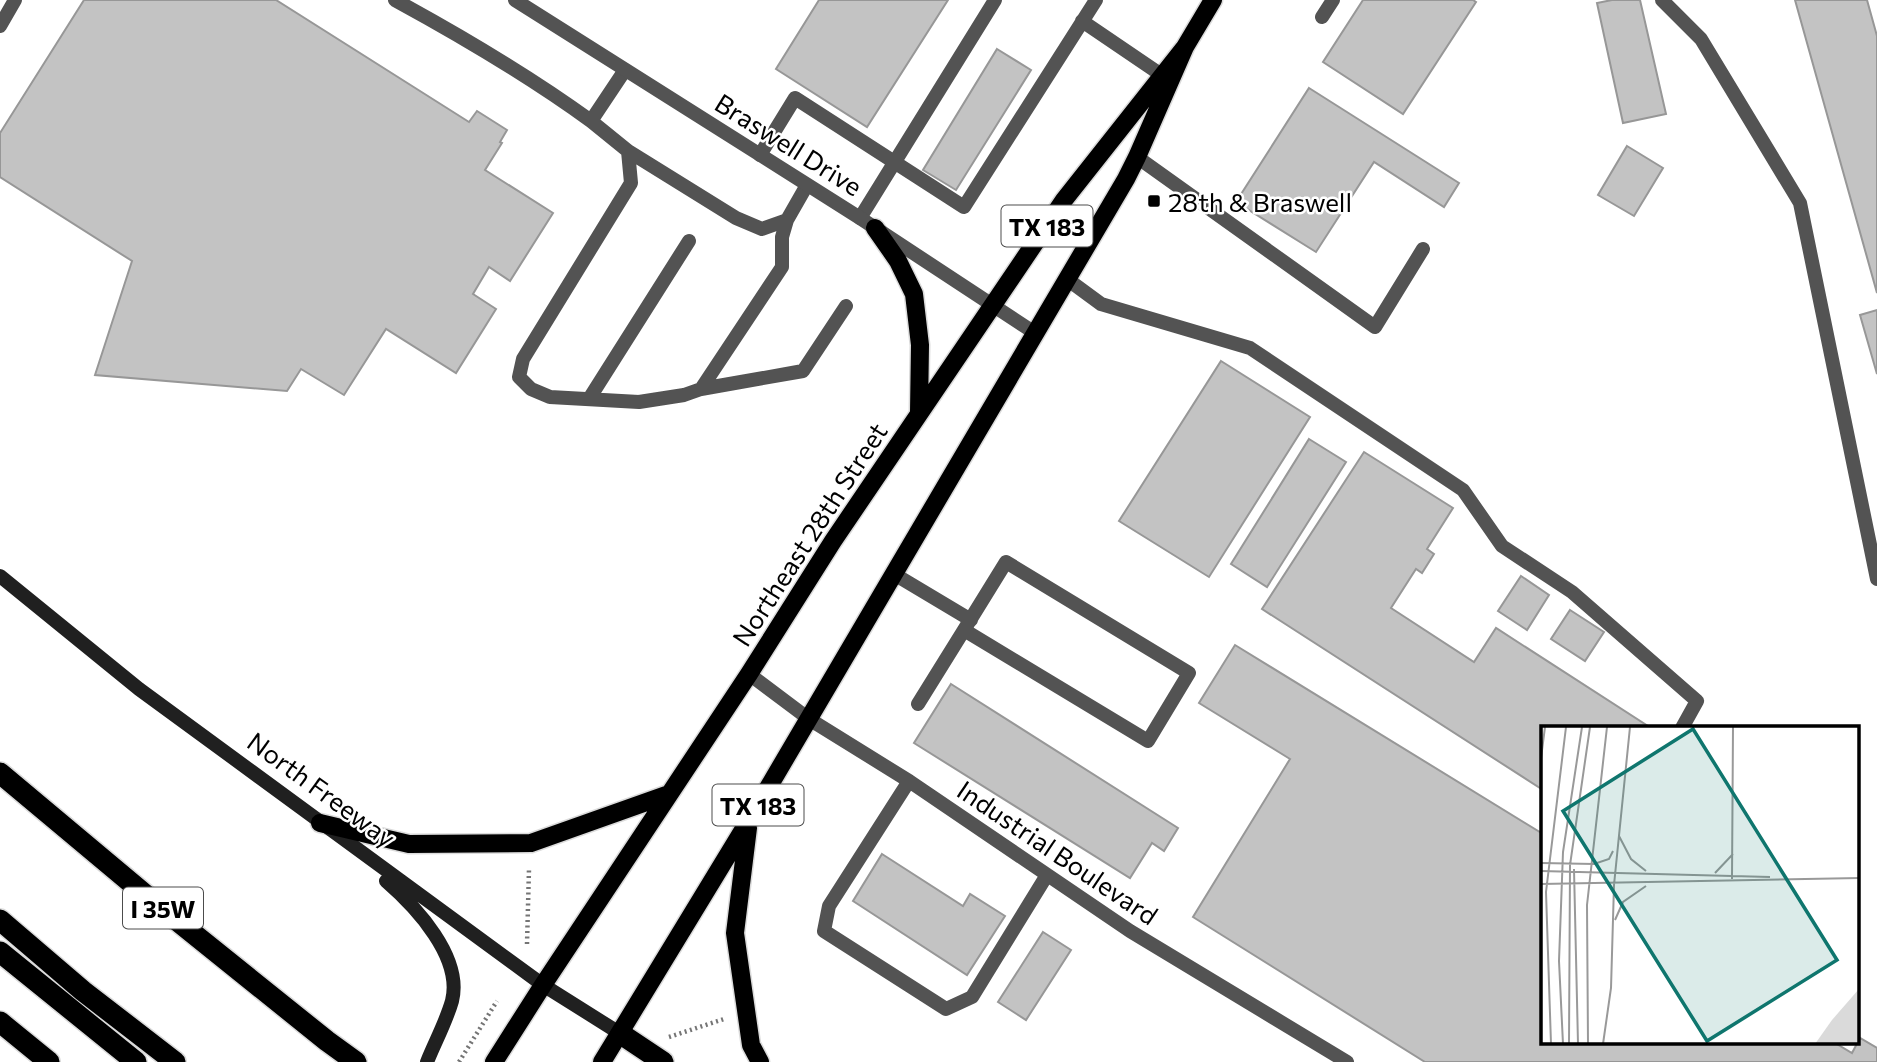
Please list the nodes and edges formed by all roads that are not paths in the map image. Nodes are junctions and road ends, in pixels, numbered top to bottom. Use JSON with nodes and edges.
{"nodes":[{"id":1,"x":15,"y":0,"type":"edge"},
{"id":2,"x":395,"y":0,"type":"edge"},
{"id":3,"x":514,"y":0,"type":"edge"},
{"id":4,"x":995,"y":0,"type":"edge"},
{"id":5,"x":1096,"y":0,"type":"edge"},
{"id":6,"x":1213,"y":0,"type":"edge"},
{"id":7,"x":1333,"y":0,"type":"edge"},
{"id":8,"x":1662,"y":0,"type":"edge"},
{"id":9,"x":1322,"y":17,"type":"dead end"},
{"id":10,"x":1082,"y":21,"type":"junction"},
{"id":11,"x":0,"y":26,"type":"edge"},
{"id":12,"x":1185,"y":47,"type":"junction"},
{"id":13,"x":625,"y":70,"type":"junction"},
{"id":14,"x":1163,"y":76,"type":"junction"},
{"id":15,"x":591,"y":121,"type":"junction"},
{"id":16,"x":628,"y":151,"type":"junction"},
{"id":17,"x":760,"y":155,"type":"junction"},
{"id":18,"x":1137,"y":158,"type":"junction"},
{"id":19,"x":895,"y":162,"type":"junction"},
{"id":20,"x":807,"y":185,"type":"junction"},
{"id":21,"x":860,"y":218,"type":"junction"},
{"id":22,"x":787,"y":219,"type":"junction"},
{"id":23,"x":875,"y":228,"type":"junction"},
{"id":24,"x":688,"y":241,"type":"dead end"},
{"id":25,"x":1423,"y":249,"type":"dead end"},
{"id":26,"x":1067,"y":279,"type":"junction"},
{"id":27,"x":993,"y":304,"type":"junction"},
{"id":28,"x":846,"y":306,"type":"dead end"},
{"id":29,"x":1035,"y":333,"type":"junction"},
{"id":30,"x":701,"y":390,"type":"junction"},
{"id":31,"x":589,"y":399,"type":"junction"},
{"id":32,"x":919,"y":412,"type":"junction"},
{"id":33,"x":894,"y":574,"type":"junction"},
{"id":34,"x":0,"y":576,"type":"edge"},
{"id":35,"x":1877,"y":579,"type":"edge"},
{"id":36,"x":967,"y":625,"type":"junction"},
{"id":37,"x":749,"y":674,"type":"junction"},
{"id":38,"x":918,"y":704,"type":"dead end"},
{"id":39,"x":808,"y":719,"type":"junction"},
{"id":40,"x":1683,"y":726,"type":"edge"},
{"id":41,"x":0,"y":773,"type":"edge"},
{"id":42,"x":909,"y":781,"type":"junction"},
{"id":43,"x":669,"y":794,"type":"junction"},
{"id":44,"x":320,"y":822,"type":"junction"},
{"id":45,"x":748,"y":822,"type":"junction"},
{"id":46,"x":1047,"y":875,"type":"junction"},
{"id":47,"x":0,"y":920,"type":"edge"},
{"id":48,"x":0,"y":952,"type":"edge"},
{"id":49,"x":543,"y":985,"type":"junction"},
{"id":50,"x":0,"y":1022,"type":"edge"},
{"id":51,"x":621,"y":1034,"type":"junction"},
{"id":52,"x":49,"y":1062,"type":"edge"},
{"id":53,"x":136,"y":1062,"type":"edge"},
{"id":54,"x":175,"y":1062,"type":"edge"},
{"id":55,"x":356,"y":1062,"type":"edge"},
{"id":56,"x":427,"y":1062,"type":"edge"},
{"id":57,"x":494,"y":1062,"type":"edge"},
{"id":58,"x":602,"y":1062,"type":"edge"},
{"id":59,"x":663,"y":1062,"type":"edge"},
{"id":60,"x":760,"y":1062,"type":"edge"},
{"id":61,"x":1347,"y":1062,"type":"edge"}],
"edges":[{"from":1,"to":11,"type":"street"},
{"from":2,"to":15,"type":"street"},
{"from":3,"to":13,"type":"street","name":"Braswell Drive"},
{"from":4,"to":19,"type":"street"},
{"from":5,"to":10,"type":"street"},
{"from":6,"to":12,"type":"main road","name":"Northeast 28th Street","number":"TX 183"},
{"from":7,"to":9,"type":"street"},
{"from":8,"to":35,"type":"street"},
{"from":10,"to":14,"type":"street"},
{"from":10,"to":19,"type":"street"},
{"from":12,"to":14,"type":"main road","name":"Northeast 28th Street","number":"TX 183"},
{"from":12,"to":18,"type":"main road","name":"Northeast 28th Street","number":"TX 183"},
{"from":13,"to":15,"type":"street"},
{"from":13,"to":17,"type":"street","name":"Braswell Drive"},
{"from":14,"to":27,"type":"main road","name":"Northeast 28th Street","number":"TX 183"},
{"from":15,"to":16,"type":"street"},
{"from":16,"to":22,"type":"street"},
{"from":16,"to":31,"type":"street"},
{"from":17,"to":19,"type":"street"},
{"from":17,"to":20,"type":"street","name":"Braswell Drive"},
{"from":18,"to":25,"type":"street"},
{"from":18,"to":26,"type":"main road","name":"Northeast 28th Street","number":"TX 183"},
{"from":19,"to":21,"type":"street"},
{"from":20,"to":21,"type":"street","name":"Braswell Drive"},
{"from":20,"to":22,"type":"street"},
{"from":21,"to":23,"type":"street","name":"Braswell Drive"},
{"from":22,"to":30,"type":"street"},
{"from":23,"to":27,"type":"street","name":"Braswell Drive"},
{"from":23,"to":32,"type":"main road"},
{"from":24,"to":31,"type":"street"},
{"from":26,"to":29,"type":"main road","name":"Northeast 28th Street","number":"TX 183"},
{"from":26,"to":40,"type":"street"},
{"from":27,"to":29,"type":"street","name":"Braswell Drive"},
{"from":27,"to":32,"type":"main road","name":"Northeast 28th Street","number":"TX 183"},
{"from":28,"to":30,"type":"street"},
{"from":29,"to":33,"type":"main road","name":"Northeast 28th Street","number":"TX 183"},
{"from":30,"to":31,"type":"street"},
{"from":32,"to":37,"type":"main road","name":"Northeast 28th Street","number":"TX 183"},
{"from":33,"to":36,"type":"street"},
{"from":33,"to":39,"type":"main road","name":"Northeast 28th Street","number":"TX 183"},
{"from":34,"to":44,"type":"main road","name":"North Freeway"},
{"from":36,"to":36,"type":"street"},
{"from":36,"to":38,"type":"street"},
{"from":37,"to":39,"type":"street","name":"Industrial Boulevard"},
{"from":37,"to":43,"type":"main road","name":"Northeast 28th Street","number":"TX 183"},
{"from":39,"to":42,"type":"street","name":"Industrial Boulevard"},
{"from":39,"to":45,"type":"main road","name":"Northeast 28th Street","number":"TX 183"},
{"from":41,"to":55,"type":"highway","number":"I 35W"},
{"from":42,"to":46,"type":"street","name":"Industrial Boulevard"},
{"from":42,"to":46,"type":"street"},
{"from":43,"to":44,"type":"main road"},
{"from":43,"to":49,"type":"main road","name":"Northeast 28th Street","number":"TX 183"},
{"from":44,"to":49,"type":"main road","name":"North Freeway"},
{"from":44,"to":56,"type":"main road"},
{"from":45,"to":51,"type":"main road","name":"Northeast 28th Street","number":"TX 183"},
{"from":45,"to":60,"type":"main road"},
{"from":46,"to":61,"type":"street","name":"Industrial Boulevard"},
{"from":47,"to":54,"type":"highway"},
{"from":48,"to":53,"type":"highway"},
{"from":49,"to":51,"type":"main road","name":"North Freeway"},
{"from":49,"to":57,"type":"main road","name":"Northeast 28th Street","number":"TX 183"},
{"from":50,"to":52,"type":"highway"},
{"from":51,"to":58,"type":"main road","name":"Northeast 28th Street","number":"TX 183"},
{"from":51,"to":59,"type":"highway"}]}
